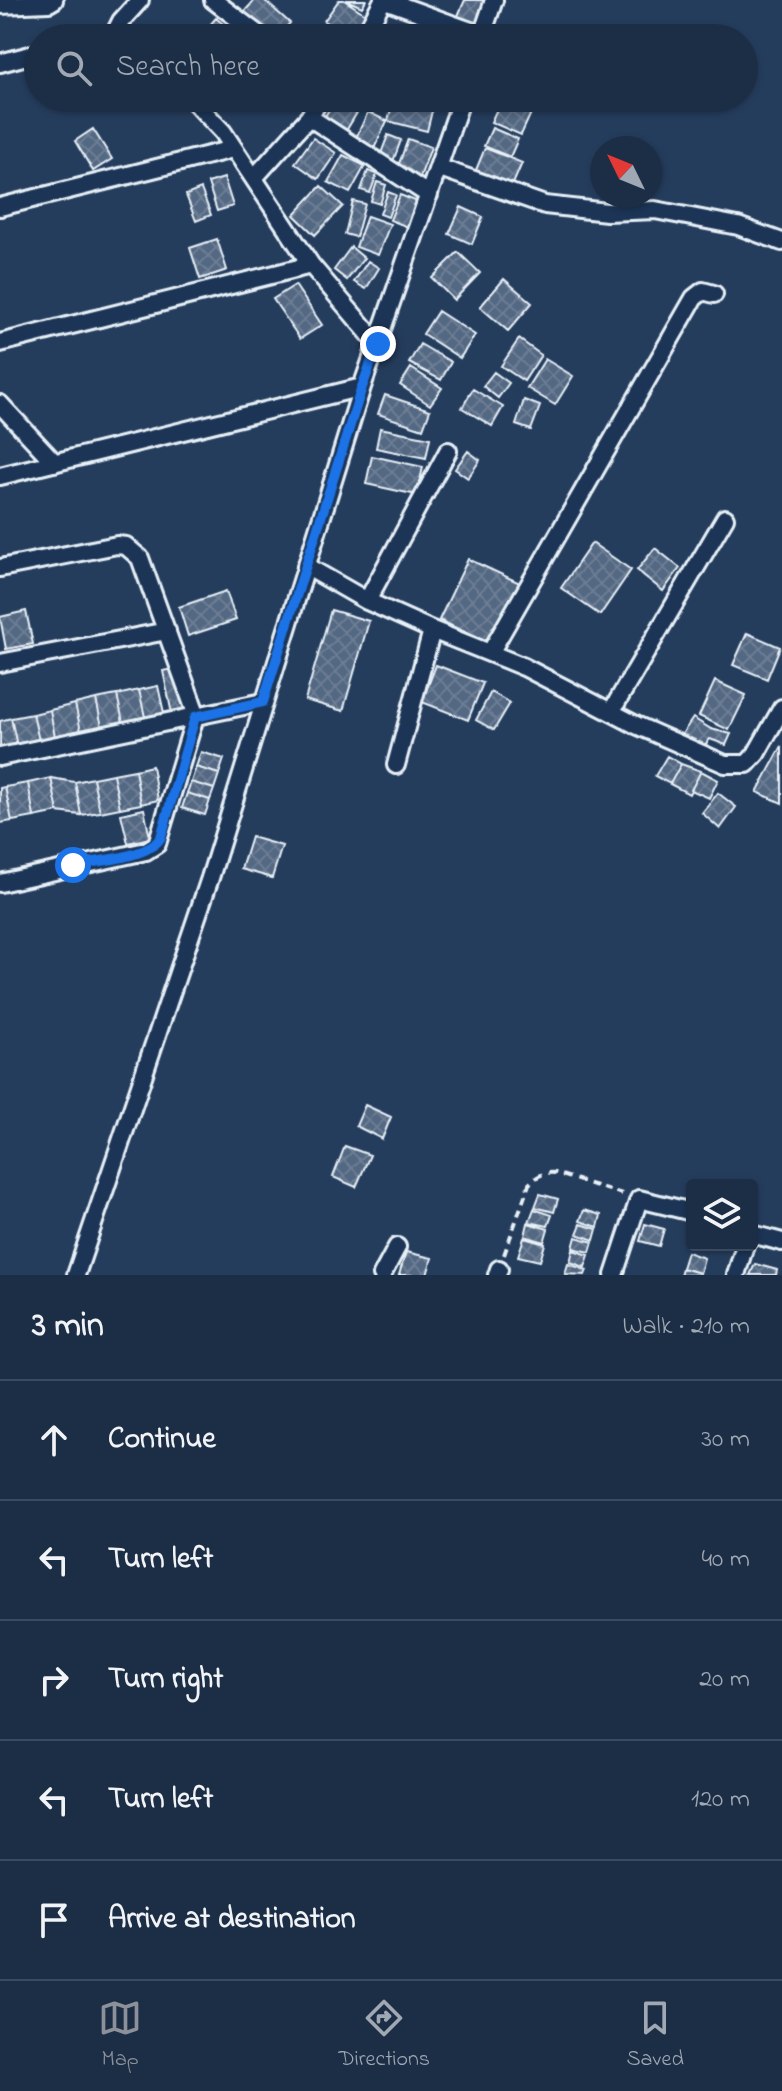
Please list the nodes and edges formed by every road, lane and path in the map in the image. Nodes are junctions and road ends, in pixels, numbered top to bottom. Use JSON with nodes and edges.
{"nodes":[{"id":1,"x":54,"y":0,"type":"edge"},
{"id":2,"x":140,"y":0,"type":"edge"},
{"id":3,"x":213,"y":0,"type":"edge"},
{"id":4,"x":384,"y":0,"type":"edge"},
{"id":5,"x":494,"y":0,"type":"edge"},
{"id":6,"x":0,"y":5,"type":"edge"},
{"id":7,"x":119,"y":24,"type":"edge"},
{"id":8,"x":245,"y":24,"type":"edge"},
{"id":9,"x":371,"y":24,"type":"edge"},
{"id":10,"x":448,"y":24,"type":"edge"},
{"id":11,"x":486,"y":24,"type":"edge"},
{"id":12,"x":24,"y":57,"type":"edge"},
{"id":13,"x":0,"y":63,"type":"edge"},
{"id":14,"x":204,"y":112,"type":"edge"},
{"id":15,"x":312,"y":112,"type":"edge"},
{"id":16,"x":458,"y":112,"type":"edge"},
{"id":17,"x":309,"y":117,"type":"junction"},
{"id":18,"x":233,"y":149,"type":"junction"},
{"id":19,"x":440,"y":168,"type":"junction"},
{"id":20,"x":254,"y":178,"type":"junction"},
{"id":21,"x":429,"y":195,"type":"junction"},
{"id":22,"x":0,"y":207,"type":"edge"},
{"id":23,"x":782,"y":242,"type":"edge"},
{"id":24,"x":311,"y":265,"type":"junction"},
{"id":25,"x":714,"y":294,"type":"dead end"},
{"id":26,"x":1,"y":340,"type":"edge"},
{"id":27,"x":378,"y":344,"type":"junction"},
{"id":28,"x":362,"y":387,"type":"junction"},
{"id":29,"x":0,"y":404,"type":"edge"},
{"id":30,"x":448,"y":451,"type":"dead end"},
{"id":31,"x":55,"y":463,"type":"junction"},
{"id":32,"x":0,"y":476,"type":"edge"},
{"id":33,"x":725,"y":518,"type":"dead end"},
{"id":34,"x":306,"y":566,"type":"junction"},
{"id":35,"x":0,"y":568,"type":"edge"},
{"id":36,"x":367,"y":601,"type":"junction"},
{"id":37,"x":432,"y":630,"type":"junction"},
{"id":38,"x":167,"y":631,"type":"junction"},
{"id":39,"x":490,"y":653,"type":"junction"},
{"id":40,"x":0,"y":663,"type":"edge"},
{"id":41,"x":263,"y":702,"type":"junction"},
{"id":42,"x":782,"y":708,"type":"edge"},
{"id":43,"x":611,"y":712,"type":"junction"},
{"id":44,"x":196,"y":716,"type":"junction"},
{"id":45,"x":0,"y":757,"type":"edge"},
{"id":46,"x":396,"y":765,"type":"dead end"},
{"id":47,"x":0,"y":883,"type":"edge"},
{"id":48,"x":639,"y":1199,"type":"junction"},
{"id":49,"x":686,"y":1211,"type":"edge"},
{"id":50,"x":758,"y":1236,"type":"edge"},
{"id":51,"x":782,"y":1242,"type":"edge"},
{"id":52,"x":397,"y":1247,"type":"dead end"},
{"id":53,"x":743,"y":1251,"type":"edge"},
{"id":54,"x":498,"y":1272,"type":"edge"},
{"id":55,"x":76,"y":1275,"type":"edge"},
{"id":56,"x":382,"y":1275,"type":"edge"},
{"id":57,"x":614,"y":1275,"type":"edge"},
{"id":58,"x":736,"y":1275,"type":"edge"}],
"edges":[{"from":1,"to":6,"type":"street"},
{"from":2,"to":7,"type":"street"},
{"from":3,"to":8,"type":"street"},
{"from":4,"to":9,"type":"street"},
{"from":4,"to":10,"type":"street"},
{"from":5,"to":11,"type":"street"},
{"from":12,"to":13,"type":"street"},
{"from":14,"to":18,"type":"street"},
{"from":15,"to":17,"type":"street"},
{"from":16,"to":19,"type":"street"},
{"from":17,"to":20,"type":"street"},
{"from":17,"to":21,"type":"street"},
{"from":18,"to":20,"type":"street"},
{"from":18,"to":22,"type":"street"},
{"from":19,"to":21,"type":"street"},
{"from":19,"to":23,"type":"street"},
{"from":20,"to":24,"type":"street"},
{"from":21,"to":27,"type":"street"},
{"from":24,"to":26,"type":"street"},
{"from":24,"to":27,"type":"street"},
{"from":25,"to":39,"type":"street"},
{"from":27,"to":28,"type":"street"},
{"from":28,"to":31,"type":"street"},
{"from":28,"to":34,"type":"street"},
{"from":29,"to":31,"type":"street"},
{"from":30,"to":36,"type":"street"},
{"from":31,"to":32,"type":"street"},
{"from":33,"to":43,"type":"street"},
{"from":34,"to":36,"type":"street"},
{"from":34,"to":41,"type":"street"},
{"from":35,"to":38,"type":"street"},
{"from":36,"to":37,"type":"street"},
{"from":37,"to":39,"type":"street"},
{"from":37,"to":46,"type":"street"},
{"from":38,"to":40,"type":"street"},
{"from":38,"to":44,"type":"street"},
{"from":39,"to":43,"type":"street"},
{"from":41,"to":44,"type":"street"},
{"from":41,"to":55,"type":"street"},
{"from":42,"to":43,"type":"street"},
{"from":44,"to":45,"type":"street"},
{"from":44,"to":47,"type":"street"},
{"from":48,"to":49,"type":"street"},
{"from":48,"to":54,"type":"path"},
{"from":48,"to":57,"type":"street"},
{"from":50,"to":51,"type":"street"},
{"from":52,"to":56,"type":"street"},
{"from":53,"to":58,"type":"street"}]}
